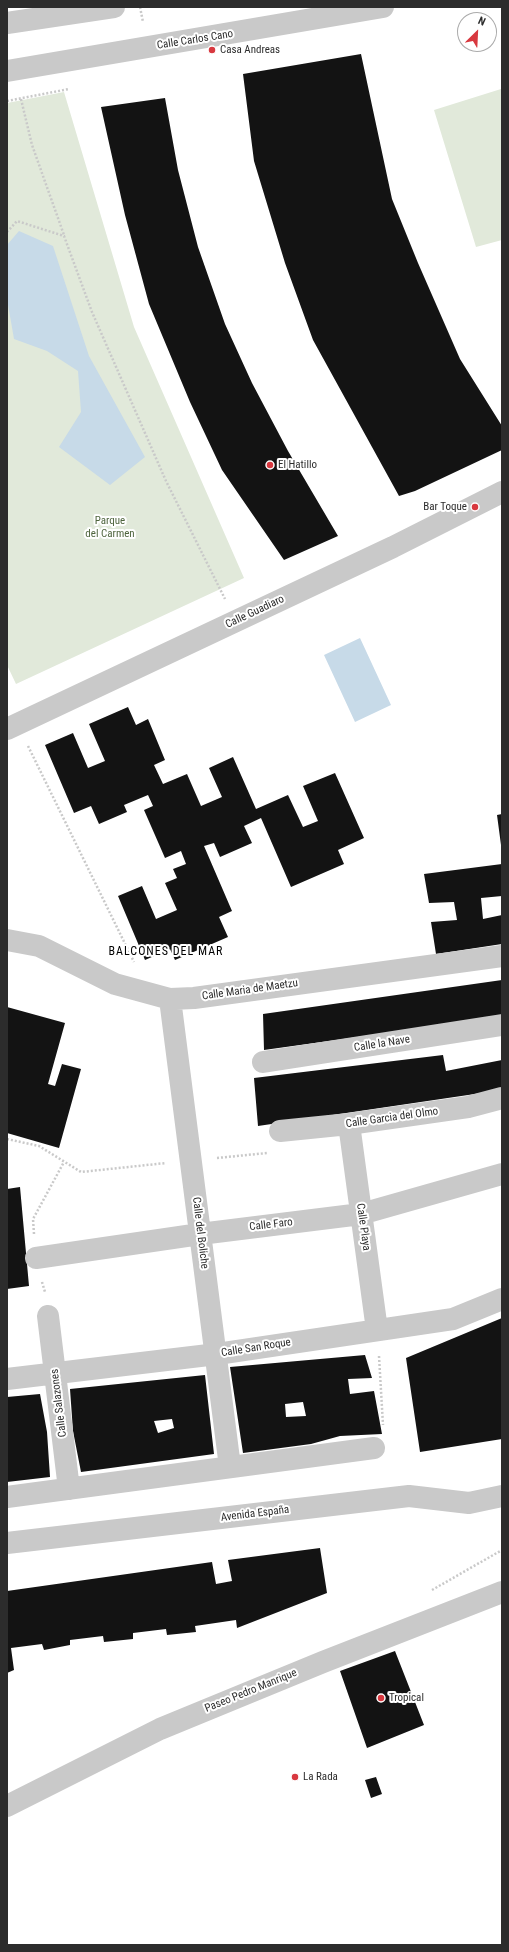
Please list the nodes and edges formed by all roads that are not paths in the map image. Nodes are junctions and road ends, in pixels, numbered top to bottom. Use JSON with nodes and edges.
{"nodes":[{"id":1,"x":114,"y":7,"type":"edge"},
{"id":2,"x":383,"y":7,"type":"edge"},
{"id":3,"x":7,"y":23,"type":"edge"},
{"id":4,"x":7,"y":71,"type":"edge"},
{"id":5,"x":502,"y":492,"type":"edge"},
{"id":6,"x":7,"y":729,"type":"edge"},
{"id":7,"x":7,"y":940,"type":"edge"},
{"id":8,"x":502,"y":956,"type":"edge"},
{"id":9,"x":170,"y":999,"type":"junction"},
{"id":10,"x":502,"y":1025,"type":"edge"},
{"id":11,"x":263,"y":1062,"type":"dead end"},
{"id":12,"x":502,"y":1098,"type":"edge"},
{"id":13,"x":349,"y":1124,"type":"junction"},
{"id":14,"x":280,"y":1131,"type":"dead end"},
{"id":15,"x":502,"y":1174,"type":"edge"},
{"id":16,"x":361,"y":1214,"type":"junction"},
{"id":17,"x":200,"y":1234,"type":"junction"},
{"id":18,"x":36,"y":1258,"type":"dead end"},
{"id":19,"x":502,"y":1299,"type":"edge"},
{"id":20,"x":48,"y":1316,"type":"dead end"},
{"id":21,"x":377,"y":1330,"type":"junction"},
{"id":22,"x":216,"y":1354,"type":"junction"},
{"id":23,"x":55,"y":1372,"type":"junction"},
{"id":24,"x":7,"y":1379,"type":"edge"},
{"id":25,"x":374,"y":1448,"type":"road end"},
{"id":26,"x":230,"y":1467,"type":"junction"},
{"id":27,"x":69,"y":1489,"type":"junction"},
{"id":28,"x":502,"y":1496,"type":"edge"},
{"id":29,"x":7,"y":1497,"type":"edge"},
{"id":30,"x":7,"y":1543,"type":"edge"},
{"id":31,"x":502,"y":1592,"type":"edge"},
{"id":32,"x":7,"y":1806,"type":"edge"}],
"edges":[{"from":1,"to":3,"type":"street"},
{"from":2,"to":4,"type":"street","name":"Calle Carlos Cano"},
{"from":5,"to":6,"type":"street","name":"Calle Guadiaro"},
{"from":7,"to":9,"type":"street","name":"Calle Maria de Maetzu"},
{"from":8,"to":9,"type":"street","name":"Calle Maria de Maetzu"},
{"from":9,"to":17,"type":"street","name":"Calle del Boliche"},
{"from":10,"to":11,"type":"street","name":"Calle la Nave"},
{"from":12,"to":13,"type":"street","name":"Calle Garcia del Olmo"},
{"from":13,"to":14,"type":"street","name":"Calle Garcia del Olmo"},
{"from":13,"to":16,"type":"street","name":"Calle Playa"},
{"from":15,"to":16,"type":"street","name":"Calle Faro"},
{"from":16,"to":17,"type":"street","name":"Calle Faro"},
{"from":16,"to":21,"type":"street","name":"Calle Playa"},
{"from":17,"to":18,"type":"street","name":"Calle Faro"},
{"from":17,"to":22,"type":"street","name":"Calle del Boliche"},
{"from":19,"to":21,"type":"street","name":"Calle San Roque"},
{"from":20,"to":23,"type":"street","name":"Calle Salazones"},
{"from":21,"to":22,"type":"street","name":"Calle San Roque"},
{"from":22,"to":23,"type":"street","name":"Calle San Roque"},
{"from":22,"to":26,"type":"street","name":"Calle del Boliche"},
{"from":23,"to":24,"type":"street","name":"Calle San Roque"},
{"from":23,"to":27,"type":"street","name":"Calle Salazones"},
{"from":25,"to":26,"type":"street"},
{"from":26,"to":27,"type":"street"},
{"from":27,"to":29,"type":"street"},
{"from":28,"to":30,"type":"street","name":"Avenida España"},
{"from":31,"to":32,"type":"street","name":"Paseo Pedro Manrique"}]}
